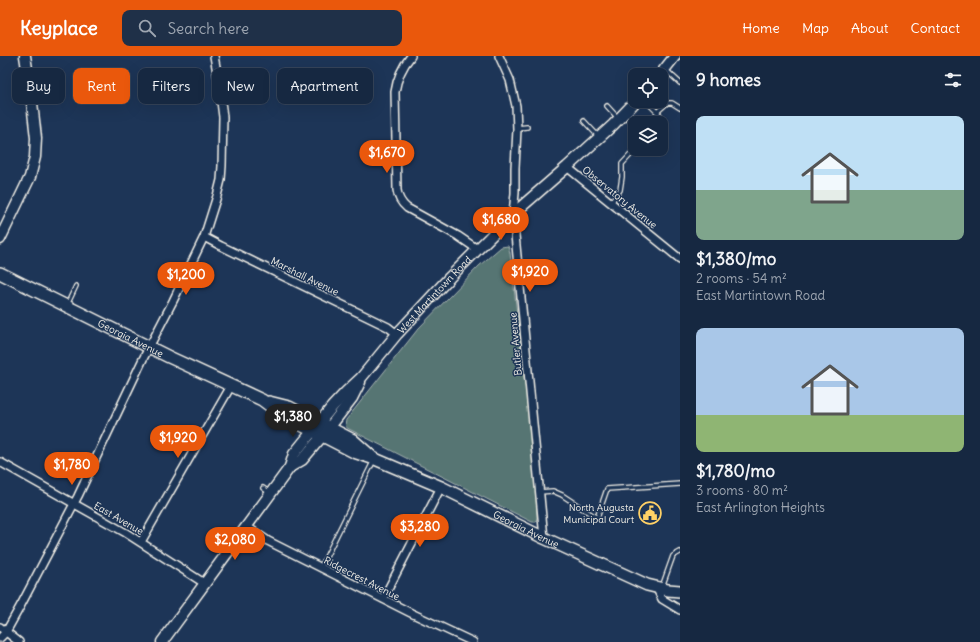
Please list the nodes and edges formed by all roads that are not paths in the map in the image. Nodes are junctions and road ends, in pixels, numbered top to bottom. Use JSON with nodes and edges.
{"nodes":[{"id":1,"x":25,"y":56,"type":"edge"},
{"id":2,"x":214,"y":56,"type":"edge"},
{"id":3,"x":411,"y":56,"type":"edge"},
{"id":4,"x":499,"y":56,"type":"edge"},
{"id":5,"x":676,"y":56,"type":"edge"},
{"id":6,"x":666,"y":68,"type":"edge"},
{"id":7,"x":668,"y":75,"type":"edge"},
{"id":8,"x":680,"y":83,"type":"edge"},
{"id":9,"x":668,"y":103,"type":"edge"},
{"id":10,"x":608,"y":106,"type":"dead end"},
{"id":11,"x":629,"y":108,"type":"edge"},
{"id":12,"x":653,"y":108,"type":"edge"},
{"id":13,"x":663,"y":108,"type":"edge"},
{"id":14,"x":680,"y":108,"type":"edge"},
{"id":15,"x":619,"y":118,"type":"junction"},
{"id":16,"x":584,"y":121,"type":"dead end"},
{"id":17,"x":527,"y":127,"type":"dead end"},
{"id":18,"x":517,"y":128,"type":"junction"},
{"id":19,"x":599,"y":137,"type":"junction"},
{"id":20,"x":629,"y":156,"type":"edge"},
{"id":21,"x":567,"y":167,"type":"junction"},
{"id":22,"x":611,"y":202,"type":"junction"},
{"id":23,"x":513,"y":214,"type":"junction"},
{"id":24,"x":204,"y":237,"type":"junction"},
{"id":25,"x":0,"y":239,"type":"edge"},
{"id":26,"x":477,"y":250,"type":"junction"},
{"id":27,"x":680,"y":259,"type":"edge"},
{"id":28,"x":0,"y":274,"type":"edge"},
{"id":29,"x":76,"y":286,"type":"dead end"},
{"id":30,"x":66,"y":306,"type":"junction"},
{"id":31,"x":397,"y":334,"type":"junction"},
{"id":32,"x":150,"y":347,"type":"junction"},
{"id":33,"x":231,"y":386,"type":"junction"},
{"id":34,"x":262,"y":400,"type":"junction"},
{"id":35,"x":282,"y":414,"type":"junction"},
{"id":36,"x":278,"y":426,"type":"dead end"},
{"id":37,"x":321,"y":429,"type":"junction"},
{"id":38,"x":375,"y":459,"type":"junction"},
{"id":39,"x":0,"y":462,"type":"edge"},
{"id":40,"x":680,"y":484,"type":"edge"},
{"id":41,"x":441,"y":487,"type":"junction"},
{"id":42,"x":539,"y":492,"type":"junction"},
{"id":43,"x":74,"y":504,"type":"junction"},
{"id":44,"x":246,"y":526,"type":"junction"},
{"id":45,"x":544,"y":538,"type":"junction"},
{"id":46,"x":141,"y":542,"type":"junction"},
{"id":47,"x":680,"y":552,"type":"edge"},
{"id":48,"x":321,"y":568,"type":"junction"},
{"id":49,"x":204,"y":583,"type":"junction"},
{"id":50,"x":659,"y":588,"type":"junction"},
{"id":51,"x":680,"y":591,"type":"edge"},
{"id":52,"x":383,"y":599,"type":"junction"},
{"id":53,"x":680,"y":610,"type":"edge"},
{"id":54,"x":3,"y":630,"type":"edge"},
{"id":55,"x":0,"y":638,"type":"edge"},
{"id":56,"x":19,"y":642,"type":"edge"},
{"id":57,"x":162,"y":642,"type":"edge"},
{"id":58,"x":473,"y":642,"type":"edge"}],
"edges":[{"from":1,"to":25,"type":"main road"},
{"from":2,"to":24,"type":"street"},
{"from":3,"to":26,"type":"street"},
{"from":4,"to":18,"type":"street","name":"Butler Avenue"},
{"from":5,"to":6,"type":"main road"},
{"from":7,"to":8,"type":"lane"},
{"from":9,"to":14,"type":"lane"},
{"from":10,"to":15,"type":"lane"},
{"from":11,"to":15,"type":"main road","name":"West Martintown Road"},
{"from":12,"to":13,"type":"lane"},
{"from":15,"to":19,"type":"main road","name":"West Martintown Road"},
{"from":16,"to":19,"type":"lane"},
{"from":17,"to":18,"type":"lane"},
{"from":18,"to":23,"type":"street","name":"Butler Avenue"},
{"from":19,"to":21,"type":"main road","name":"West Martintown Road"},
{"from":20,"to":22,"type":"lane"},
{"from":21,"to":22,"type":"street","name":"Observatory Avenue"},
{"from":21,"to":23,"type":"main road","name":"West Martintown Road"},
{"from":22,"to":27,"type":"street","name":"Observatory Avenue"},
{"from":23,"to":26,"type":"main road","name":"West Martintown Road"},
{"from":23,"to":42,"type":"street","name":"Butler Avenue"},
{"from":24,"to":31,"type":"street","name":"Marshall Avenue"},
{"from":24,"to":32,"type":"street"},
{"from":26,"to":31,"type":"main road","name":"West Martintown Road"},
{"from":28,"to":30,"type":"main road","name":"Georgia Avenue"},
{"from":29,"to":30,"type":"lane"},
{"from":30,"to":32,"type":"main road","name":"Georgia Avenue"},
{"from":31,"to":37,"type":"main road","name":"West Martintown Road"},
{"from":32,"to":33,"type":"main road","name":"Georgia Avenue"},
{"from":32,"to":43,"type":"street"},
{"from":33,"to":34,"type":"main road","name":"Georgia Avenue"},
{"from":33,"to":46,"type":"street"},
{"from":34,"to":35,"type":"main road","name":"Georgia Avenue"},
{"from":34,"to":37,"type":"main road","name":"Georgia Avenue"},
{"from":35,"to":36,"type":"lane"},
{"from":35,"to":37,"type":"main road","name":"Georgia Avenue"},
{"from":37,"to":38,"type":"main road","name":"Georgia Avenue"},
{"from":37,"to":44,"type":"main road","name":"West Martintown Road"},
{"from":38,"to":41,"type":"main road","name":"Georgia Avenue"},
{"from":38,"to":48,"type":"lane"},
{"from":39,"to":43,"type":"street","name":"East Avenue"},
{"from":40,"to":42,"type":"lane"},
{"from":41,"to":45,"type":"main road","name":"Georgia Avenue"},
{"from":41,"to":52,"type":"street"},
{"from":42,"to":45,"type":"street","name":"Butler Avenue"},
{"from":43,"to":46,"type":"street","name":"East Avenue"},
{"from":43,"to":54,"type":"street"},
{"from":44,"to":48,"type":"street","name":"Ridgecrest Avenue"},
{"from":44,"to":49,"type":"main road","name":"West Martintown Road"},
{"from":45,"to":50,"type":"main road","name":"Georgia Avenue"},
{"from":46,"to":49,"type":"street","name":"East Avenue"},
{"from":47,"to":50,"type":"lane"},
{"from":48,"to":52,"type":"street","name":"Ridgecrest Avenue"},
{"from":49,"to":57,"type":"main road","name":"West Martintown Road"},
{"from":50,"to":51,"type":"main road","name":"Georgia Avenue"},
{"from":50,"to":53,"type":"street"},
{"from":52,"to":58,"type":"street","name":"Ridgecrest Avenue"},
{"from":54,"to":55,"type":"street"},
{"from":54,"to":56,"type":"street"}]}
